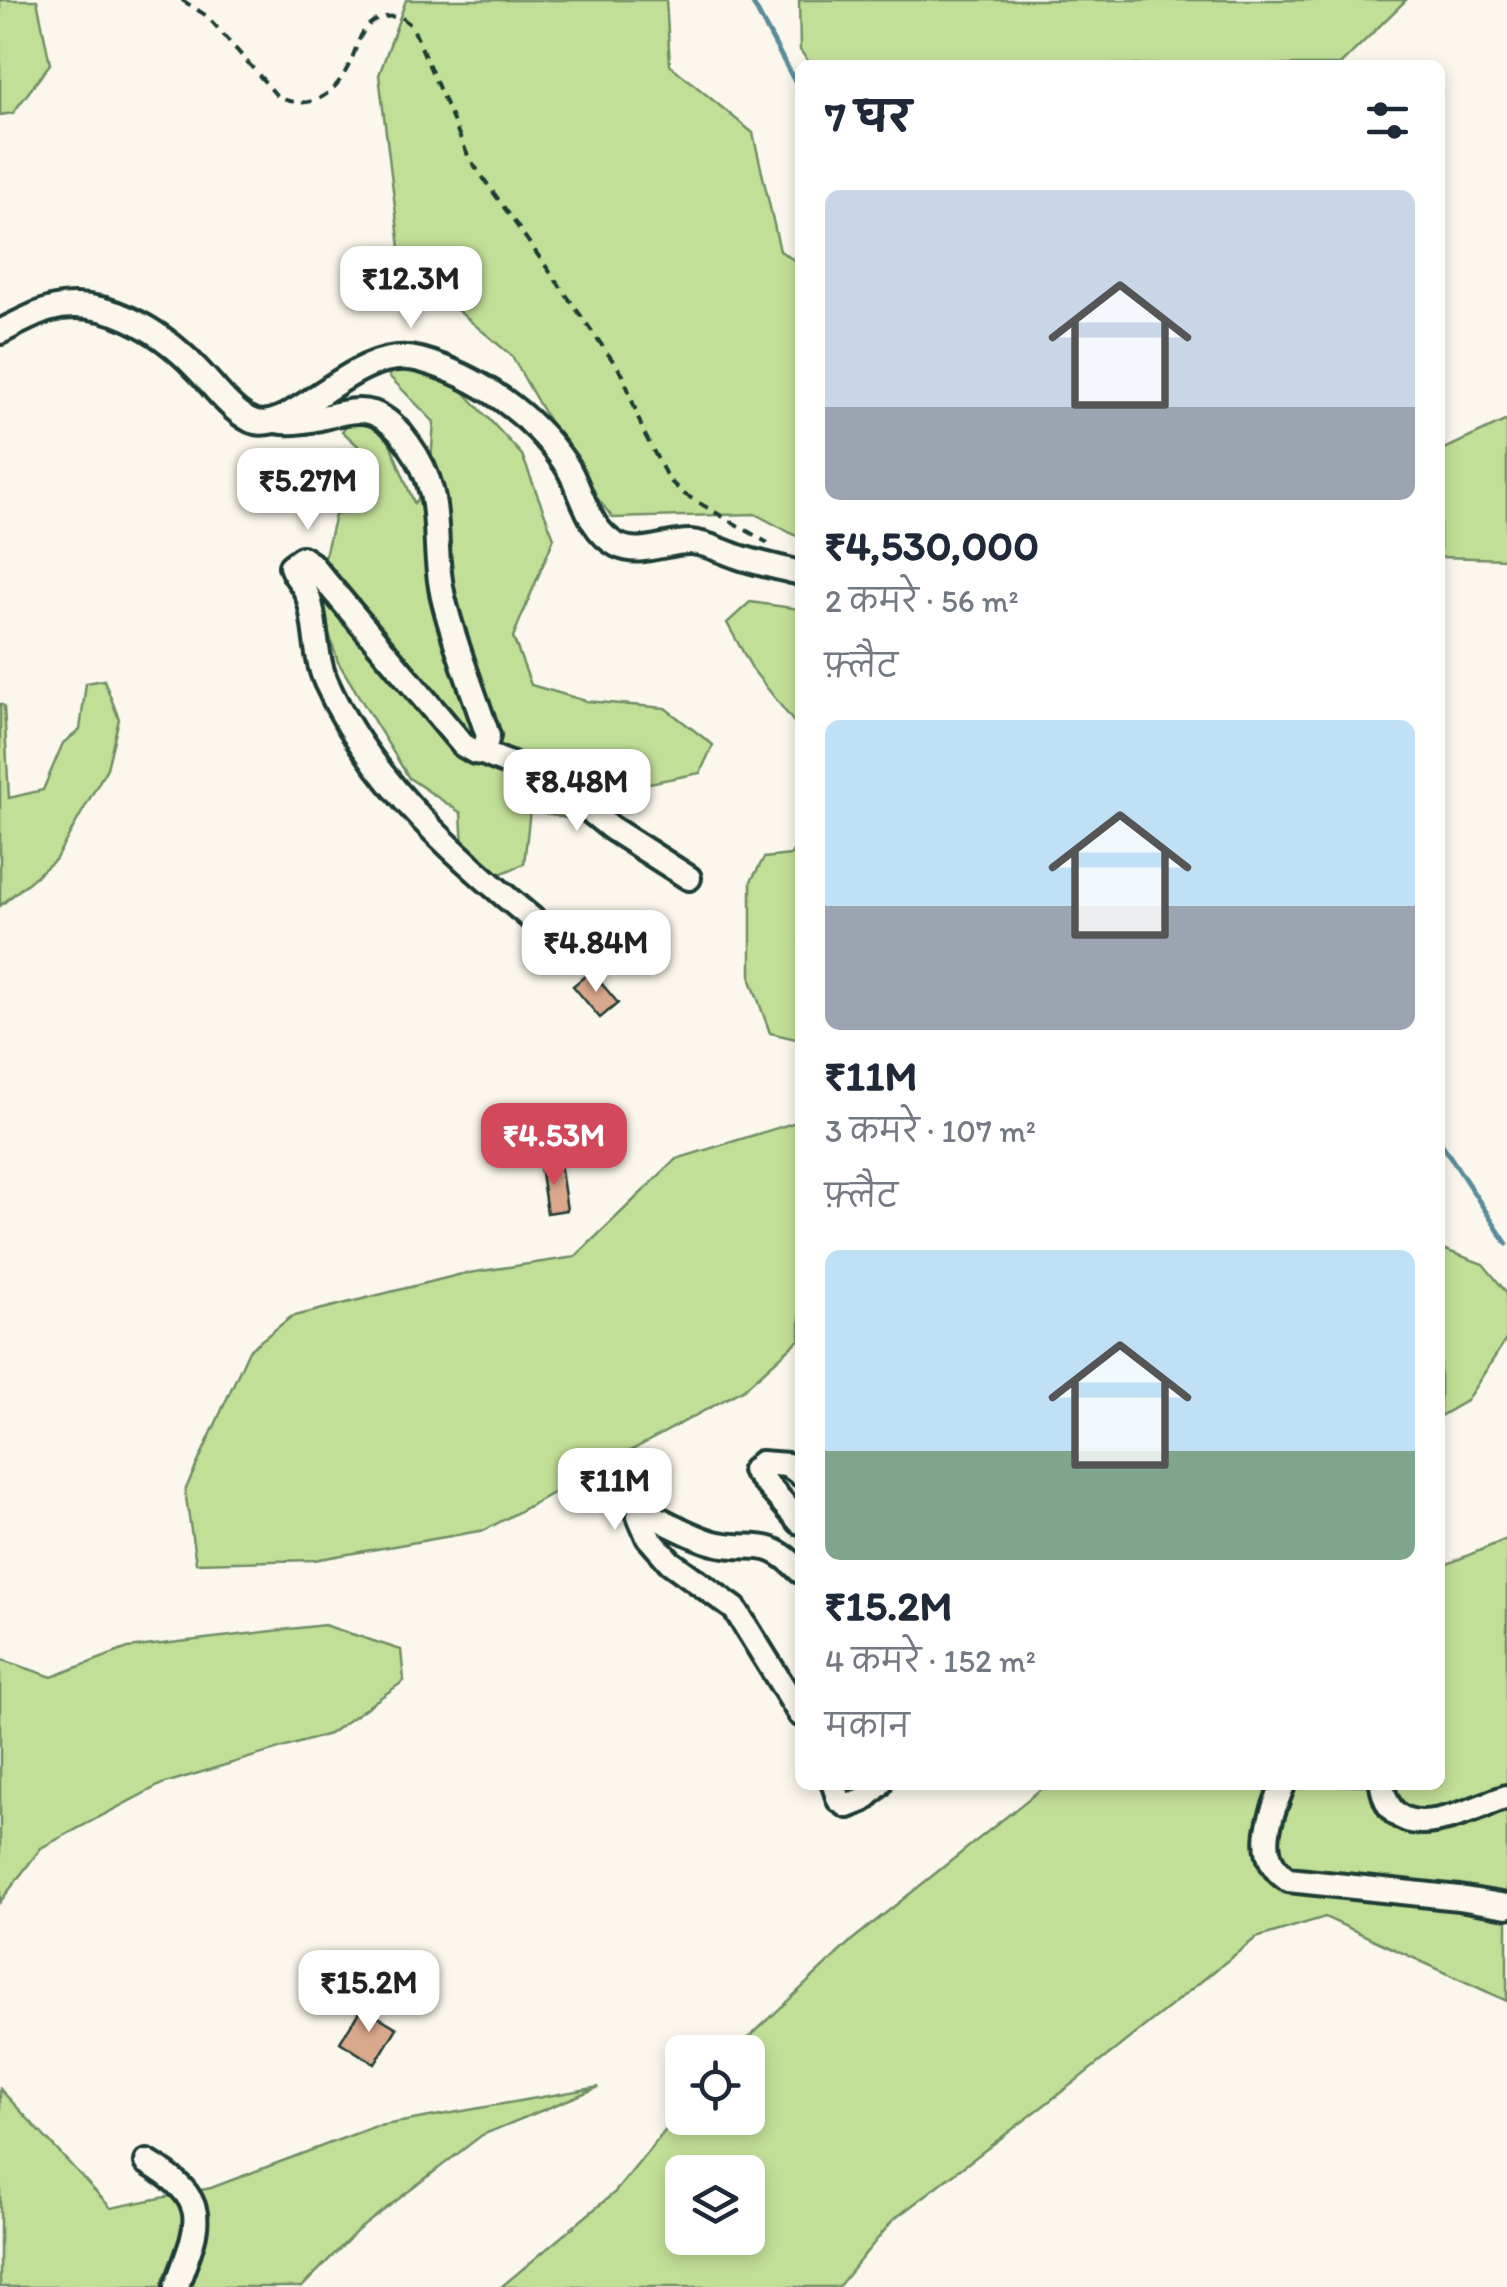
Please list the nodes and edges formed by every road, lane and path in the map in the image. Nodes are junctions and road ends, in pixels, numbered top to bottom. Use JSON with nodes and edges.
{"nodes":[{"id":1,"x":182,"y":0,"type":"edge"},
{"id":2,"x":0,"y":332,"type":"edge"},
{"id":3,"x":276,"y":421,"type":"junction"},
{"id":4,"x":778,"y":547,"type":"dead end"},
{"id":5,"x":795,"y":572,"type":"edge"},
{"id":6,"x":484,"y":753,"type":"junction"},
{"id":7,"x":689,"y":878,"type":"dead end"},
{"id":8,"x":554,"y":937,"type":"dead end"},
{"id":9,"x":795,"y":1471,"type":"edge"},
{"id":10,"x":795,"y":1516,"type":"edge"},
{"id":11,"x":795,"y":1567,"type":"edge"},
{"id":12,"x":795,"y":1706,"type":"edge"},
{"id":13,"x":836,"y":1790,"type":"edge"},
{"id":14,"x":874,"y":1790,"type":"edge"},
{"id":15,"x":1280,"y":1790,"type":"edge"},
{"id":16,"x":1383,"y":1790,"type":"edge"},
{"id":17,"x":1507,"y":1797,"type":"edge"},
{"id":18,"x":1507,"y":1906,"type":"edge"},
{"id":19,"x":147,"y":2162,"type":"dead end"},
{"id":20,"x":176,"y":2287,"type":"edge"}],
"edges":[{"from":1,"to":4,"type":"path"},
{"from":2,"to":3,"type":"street"},
{"from":3,"to":5,"type":"street"},
{"from":3,"to":6,"type":"street"},
{"from":6,"to":7,"type":"street"},
{"from":6,"to":8,"type":"street"},
{"from":9,"to":10,"type":"street"},
{"from":11,"to":12,"type":"street"},
{"from":13,"to":14,"type":"street"},
{"from":15,"to":18,"type":"street"},
{"from":16,"to":17,"type":"street"},
{"from":19,"to":20,"type":"street"}]}
